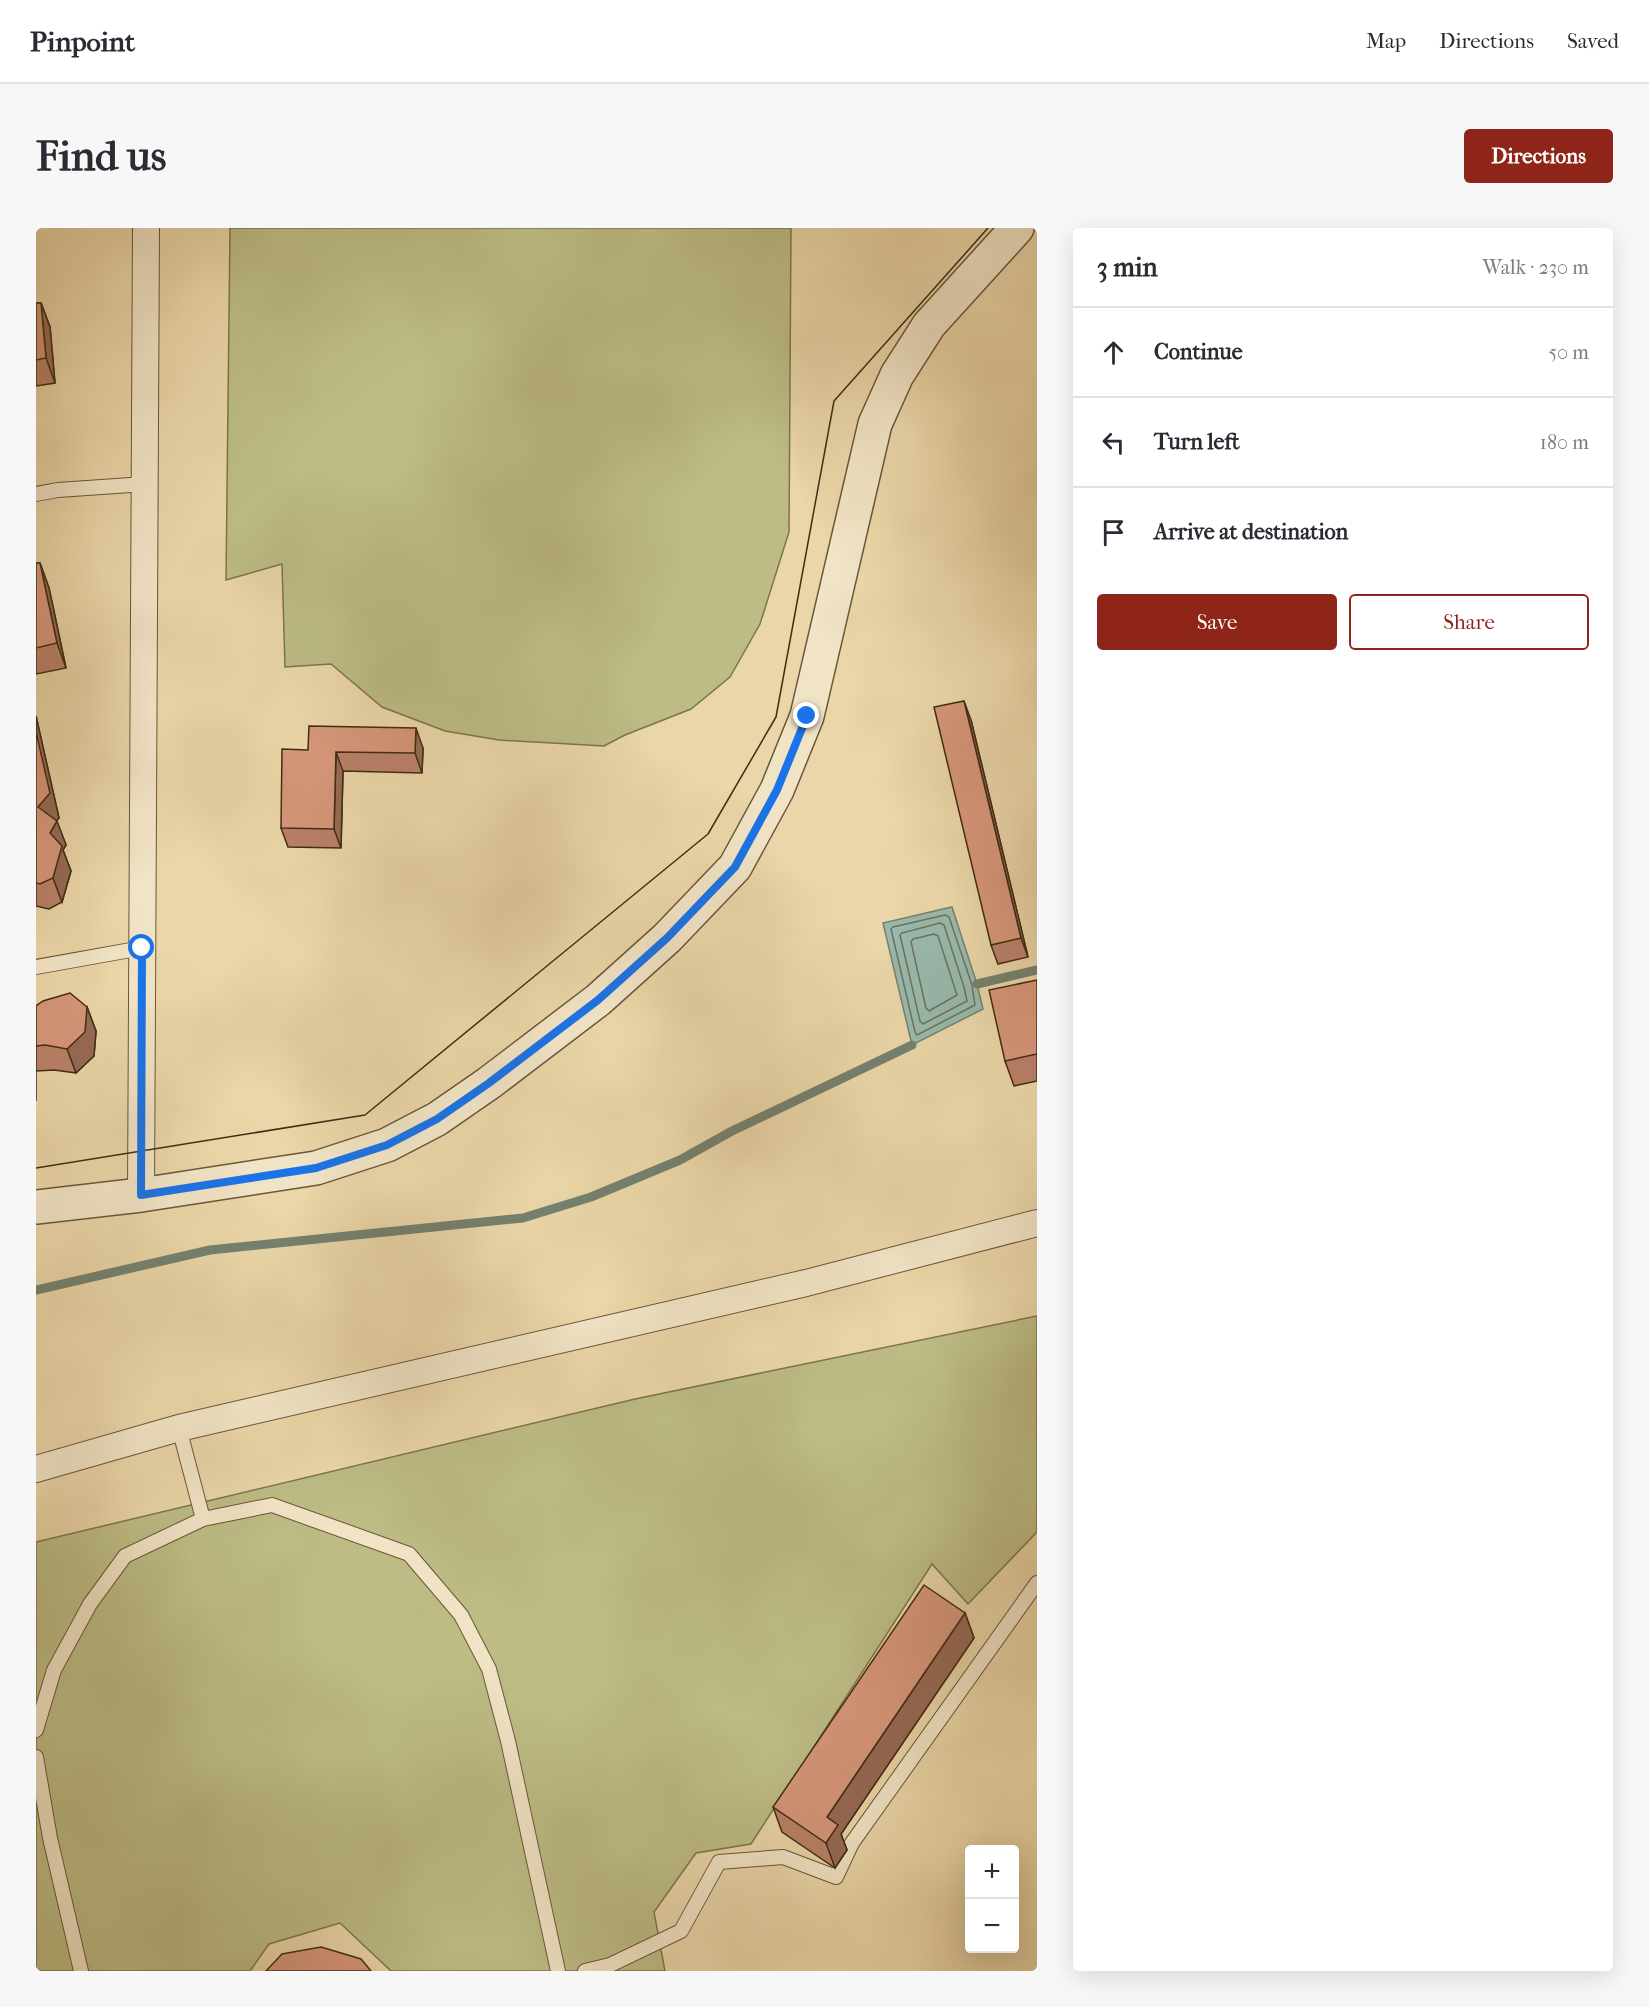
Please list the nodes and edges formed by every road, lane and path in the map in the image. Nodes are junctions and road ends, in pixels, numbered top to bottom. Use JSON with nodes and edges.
{"nodes":[{"id":1,"x":146,"y":228,"type":"edge"},
{"id":2,"x":1017,"y":228,"type":"edge"},
{"id":3,"x":145,"y":484,"type":"junction"},
{"id":4,"x":36,"y":494,"type":"edge"},
{"id":5,"x":142,"y":948,"type":"junction"},
{"id":6,"x":36,"y":967,"type":"edge"},
{"id":7,"x":141,"y":1195,"type":"junction"},
{"id":8,"x":36,"y":1207,"type":"edge"},
{"id":9,"x":1037,"y":1223,"type":"edge"},
{"id":10,"x":180,"y":1428,"type":"junction"},
{"id":11,"x":36,"y":1469,"type":"edge"},
{"id":12,"x":203,"y":1520,"type":"junction"},
{"id":13,"x":1037,"y":1583,"type":"edge"},
{"id":14,"x":36,"y":1730,"type":"edge"},
{"id":15,"x":36,"y":1757,"type":"edge"},
{"id":16,"x":78,"y":1970,"type":"edge"},
{"id":17,"x":558,"y":1971,"type":"edge"},
{"id":18,"x":585,"y":1971,"type":"edge"}],
"edges":[{"from":1,"to":3,"type":"street"},
{"from":2,"to":7,"type":"street"},
{"from":3,"to":4,"type":"lane"},
{"from":3,"to":5,"type":"street"},
{"from":5,"to":6,"type":"lane"},
{"from":5,"to":7,"type":"street"},
{"from":7,"to":8,"type":"street"},
{"from":9,"to":10,"type":"street"},
{"from":10,"to":11,"type":"street"},
{"from":10,"to":12,"type":"lane"},
{"from":12,"to":14,"type":"lane"},
{"from":12,"to":17,"type":"lane"},
{"from":13,"to":18,"type":"lane"},
{"from":15,"to":16,"type":"lane"}]}
